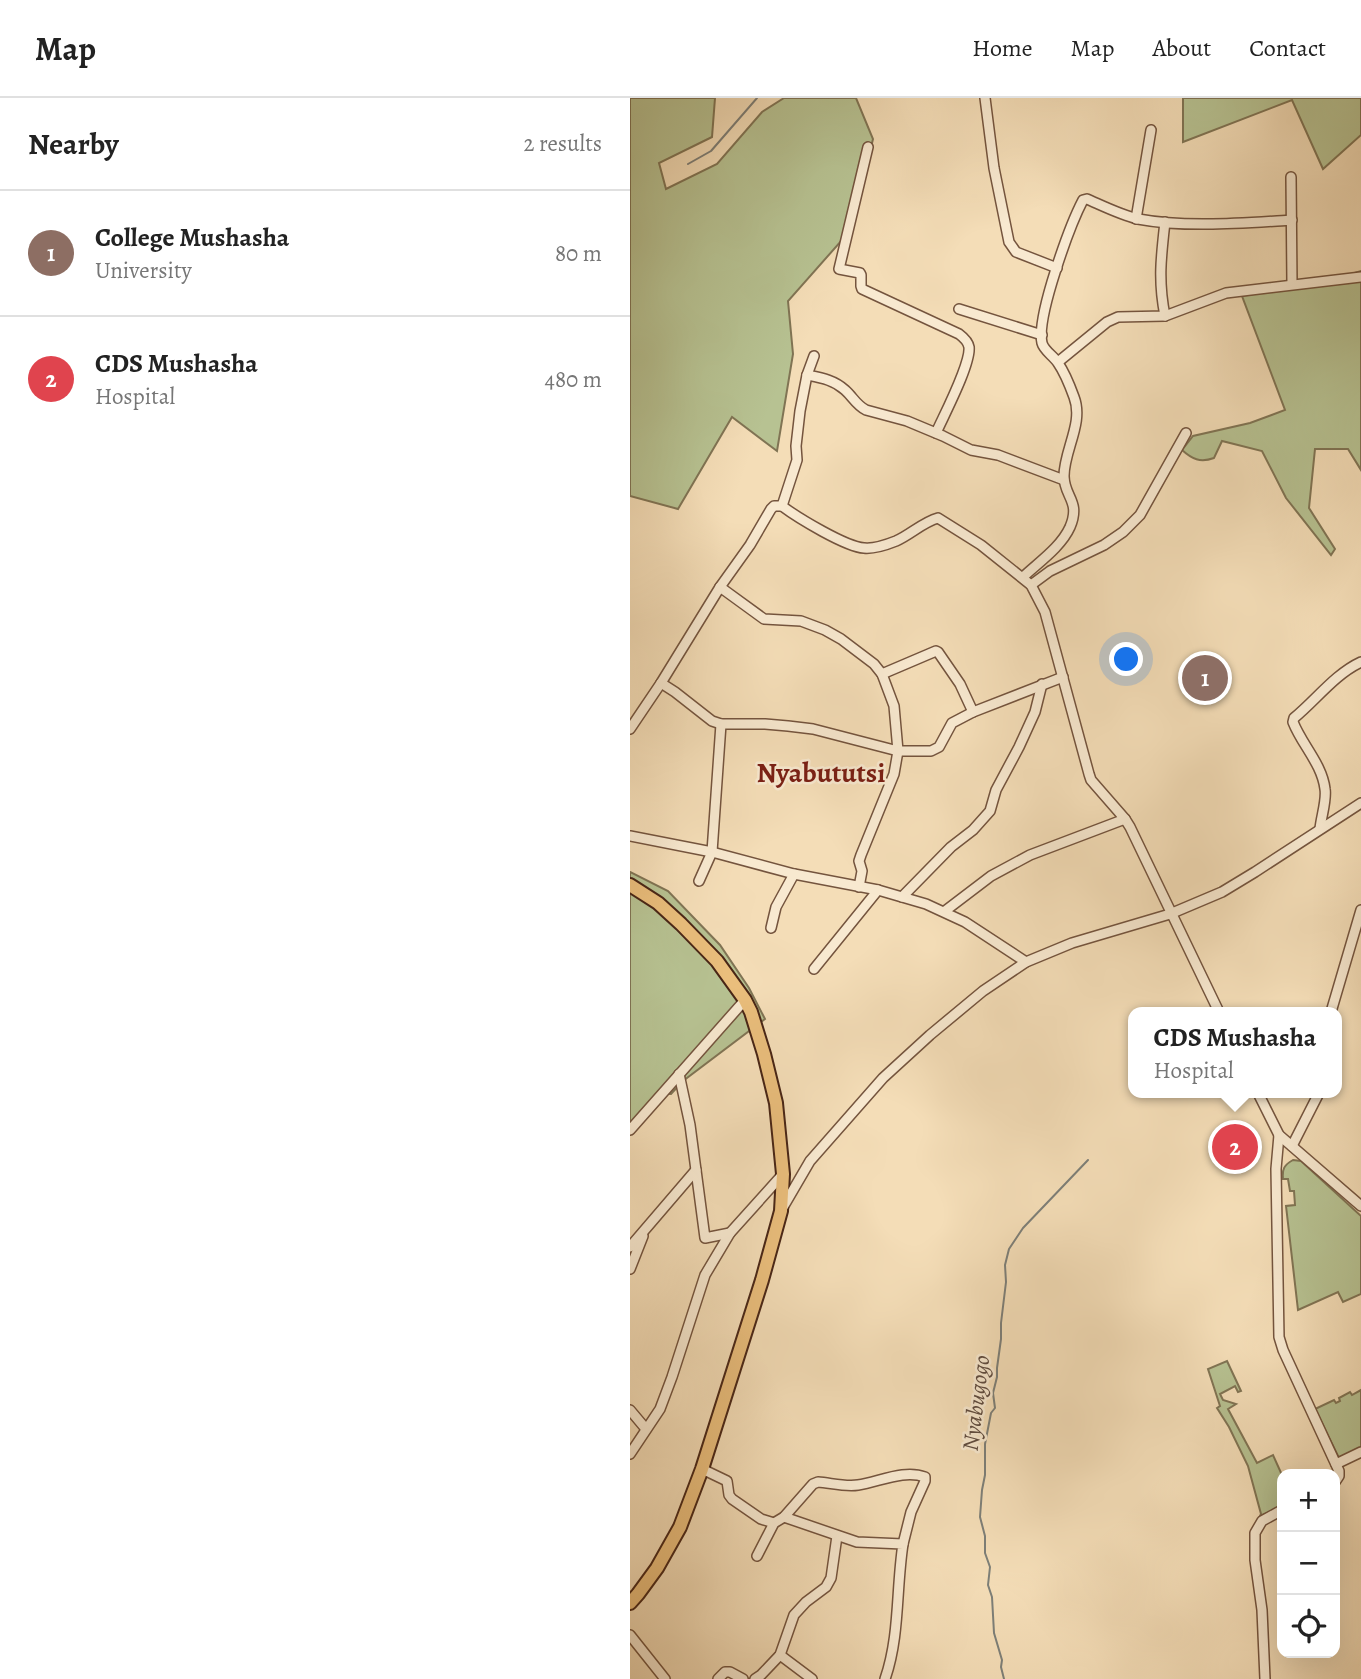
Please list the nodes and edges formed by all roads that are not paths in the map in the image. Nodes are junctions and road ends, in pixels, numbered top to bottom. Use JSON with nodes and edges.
{"nodes":[{"id":1,"x":985,"y":98,"type":"edge"},
{"id":2,"x":1151,"y":130,"type":"dead end"},
{"id":3,"x":868,"y":146,"type":"dead end"},
{"id":4,"x":1291,"y":177,"type":"dead end"},
{"id":5,"x":1136,"y":219,"type":"junction"},
{"id":6,"x":1292,"y":220,"type":"junction"},
{"id":7,"x":1165,"y":222,"type":"junction"},
{"id":8,"x":1057,"y":268,"type":"junction"},
{"id":9,"x":1361,"y":276,"type":"edge"},
{"id":10,"x":1292,"y":284,"type":"junction"},
{"id":11,"x":959,"y":309,"type":"dead end"},
{"id":12,"x":1166,"y":316,"type":"junction"},
{"id":13,"x":1042,"y":335,"type":"junction"},
{"id":14,"x":814,"y":356,"type":"dead end"},
{"id":15,"x":1058,"y":362,"type":"junction"},
{"id":16,"x":807,"y":375,"type":"junction"},
{"id":17,"x":936,"y":433,"type":"junction"},
{"id":18,"x":1186,"y":433,"type":"dead end"},
{"id":19,"x":1064,"y":480,"type":"junction"},
{"id":20,"x":782,"y":506,"type":"junction"},
{"id":21,"x":1023,"y":577,"type":"junction"},
{"id":22,"x":1031,"y":585,"type":"junction"},
{"id":23,"x":720,"y":587,"type":"junction"},
{"id":24,"x":1361,"y":662,"type":"edge"},
{"id":25,"x":882,"y":674,"type":"junction"},
{"id":26,"x":1063,"y":677,"type":"junction"},
{"id":27,"x":661,"y":683,"type":"junction"},
{"id":28,"x":1042,"y":684,"type":"junction"},
{"id":29,"x":973,"y":712,"type":"junction"},
{"id":30,"x":721,"y":724,"type":"junction"},
{"id":31,"x":630,"y":729,"type":"edge"},
{"id":32,"x":898,"y":751,"type":"junction"},
{"id":33,"x":1361,"y":803,"type":"edge"},
{"id":34,"x":1125,"y":819,"type":"junction"},
{"id":35,"x":1320,"y":829,"type":"junction"},
{"id":36,"x":630,"y":836,"type":"edge"},
{"id":37,"x":712,"y":852,"type":"junction"},
{"id":38,"x":794,"y":874,"type":"junction"},
{"id":39,"x":699,"y":881,"type":"dead end"},
{"id":40,"x":630,"y":884,"type":"edge"},
{"id":41,"x":859,"y":887,"type":"junction"},
{"id":42,"x":878,"y":890,"type":"junction"},
{"id":43,"x":902,"y":897,"type":"junction"},
{"id":44,"x":1361,"y":910,"type":"edge"},
{"id":45,"x":945,"y":911,"type":"junction"},
{"id":46,"x":1170,"y":914,"type":"junction"},
{"id":47,"x":771,"y":928,"type":"dead end"},
{"id":48,"x":1026,"y":962,"type":"junction"},
{"id":49,"x":814,"y":969,"type":"dead end"},
{"id":50,"x":745,"y":1000,"type":"junction"},
{"id":51,"x":1216,"y":1007,"type":"edge"},
{"id":52,"x":1332,"y":1007,"type":"edge"},
{"id":53,"x":679,"y":1074,"type":"junction"},
{"id":54,"x":1260,"y":1098,"type":"edge"},
{"id":55,"x":1316,"y":1098,"type":"edge"},
{"id":56,"x":630,"y":1130,"type":"edge"},
{"id":57,"x":1279,"y":1135,"type":"junction"},
{"id":58,"x":1292,"y":1146,"type":"junction"},
{"id":59,"x":696,"y":1170,"type":"junction"},
{"id":60,"x":783,"y":1174,"type":"junction"},
{"id":61,"x":1361,"y":1206,"type":"edge"},
{"id":62,"x":781,"y":1210,"type":"junction"},
{"id":63,"x":644,"y":1231,"type":"junction"},
{"id":64,"x":730,"y":1233,"type":"junction"},
{"id":65,"x":630,"y":1247,"type":"edge"},
{"id":66,"x":630,"y":1269,"type":"edge"},
{"id":67,"x":630,"y":1410,"type":"edge"},
{"id":68,"x":646,"y":1429,"type":"junction"},
{"id":69,"x":1361,"y":1452,"type":"edge"},
{"id":70,"x":630,"y":1454,"type":"edge"},
{"id":71,"x":1336,"y":1464,"type":"junction"},
{"id":72,"x":702,"y":1469,"type":"junction"},
{"id":73,"x":1338,"y":1469,"type":"edge"},
{"id":74,"x":1277,"y":1513,"type":"edge"},
{"id":75,"x":785,"y":1517,"type":"junction"},
{"id":76,"x":774,"y":1523,"type":"junction"},
{"id":77,"x":837,"y":1536,"type":"junction"},
{"id":78,"x":903,"y":1544,"type":"junction"},
{"id":79,"x":757,"y":1556,"type":"dead end"},
{"id":80,"x":630,"y":1603,"type":"edge"},
{"id":81,"x":630,"y":1635,"type":"edge"},
{"id":82,"x":780,"y":1655,"type":"junction"},
{"id":83,"x":665,"y":1679,"type":"edge"},
{"id":84,"x":718,"y":1679,"type":"edge"},
{"id":85,"x":743,"y":1679,"type":"edge"},
{"id":86,"x":755,"y":1679,"type":"edge"},
{"id":87,"x":812,"y":1679,"type":"edge"},
{"id":88,"x":885,"y":1679,"type":"edge"},
{"id":89,"x":1265,"y":1679,"type":"edge"}],
"edges":[{"from":1,"to":8,"type":"street"},
{"from":2,"to":5,"type":"street"},
{"from":3,"to":17,"type":"street"},
{"from":4,"to":6,"type":"street"},
{"from":5,"to":7,"type":"street"},
{"from":5,"to":8,"type":"street"},
{"from":6,"to":7,"type":"street"},
{"from":6,"to":10,"type":"street"},
{"from":7,"to":12,"type":"street"},
{"from":8,"to":13,"type":"street"},
{"from":9,"to":10,"type":"street"},
{"from":10,"to":12,"type":"street"},
{"from":11,"to":13,"type":"street"},
{"from":12,"to":15,"type":"street"},
{"from":13,"to":15,"type":"street"},
{"from":14,"to":16,"type":"street"},
{"from":15,"to":19,"type":"street"},
{"from":16,"to":17,"type":"street"},
{"from":16,"to":20,"type":"street"},
{"from":17,"to":19,"type":"street"},
{"from":18,"to":22,"type":"street"},
{"from":19,"to":21,"type":"street"},
{"from":20,"to":21,"type":"street"},
{"from":20,"to":23,"type":"street"},
{"from":21,"to":22,"type":"street"},
{"from":22,"to":26,"type":"street"},
{"from":23,"to":25,"type":"street"},
{"from":23,"to":27,"type":"street"},
{"from":24,"to":35,"type":"street"},
{"from":25,"to":29,"type":"street"},
{"from":25,"to":32,"type":"street"},
{"from":26,"to":28,"type":"street"},
{"from":26,"to":34,"type":"street"},
{"from":27,"to":30,"type":"street"},
{"from":27,"to":31,"type":"street"},
{"from":28,"to":29,"type":"street"},
{"from":28,"to":43,"type":"street"},
{"from":29,"to":32,"type":"street"},
{"from":30,"to":32,"type":"street"},
{"from":30,"to":37,"type":"street"},
{"from":32,"to":41,"type":"street"},
{"from":33,"to":35,"type":"street"},
{"from":34,"to":45,"type":"street"},
{"from":34,"to":46,"type":"street"},
{"from":35,"to":46,"type":"street"},
{"from":36,"to":37,"type":"street"},
{"from":37,"to":38,"type":"street"},
{"from":37,"to":39,"type":"street"},
{"from":38,"to":41,"type":"street"},
{"from":38,"to":47,"type":"street"},
{"from":40,"to":50,"type":"main road"},
{"from":41,"to":42,"type":"street"},
{"from":42,"to":43,"type":"street"},
{"from":42,"to":49,"type":"street"},
{"from":43,"to":45,"type":"street"},
{"from":44,"to":52,"type":"street"},
{"from":45,"to":48,"type":"street"},
{"from":46,"to":48,"type":"street"},
{"from":46,"to":51,"type":"street"},
{"from":48,"to":62,"type":"street"},
{"from":50,"to":53,"type":"street"},
{"from":50,"to":60,"type":"main road"},
{"from":53,"to":56,"type":"street"},
{"from":53,"to":59,"type":"street"},
{"from":54,"to":57,"type":"street"},
{"from":55,"to":58,"type":"street"},
{"from":57,"to":58,"type":"street"},
{"from":57,"to":71,"type":"street"},
{"from":58,"to":61,"type":"street"},
{"from":59,"to":63,"type":"street"},
{"from":59,"to":64,"type":"street"},
{"from":60,"to":62,"type":"main road"},
{"from":60,"to":64,"type":"street"},
{"from":62,"to":72,"type":"main road"},
{"from":63,"to":65,"type":"street"},
{"from":63,"to":66,"type":"street"},
{"from":64,"to":68,"type":"street"},
{"from":67,"to":68,"type":"street"},
{"from":68,"to":70,"type":"street"},
{"from":69,"to":71,"type":"street"},
{"from":71,"to":73,"type":"street"},
{"from":72,"to":76,"type":"street"},
{"from":72,"to":80,"type":"main road"},
{"from":74,"to":89,"type":"street"},
{"from":75,"to":76,"type":"street"},
{"from":75,"to":77,"type":"street"},
{"from":75,"to":78,"type":"street"},
{"from":76,"to":79,"type":"street"},
{"from":77,"to":78,"type":"street"},
{"from":77,"to":82,"type":"street"},
{"from":78,"to":88,"type":"street"},
{"from":81,"to":83,"type":"street"},
{"from":82,"to":86,"type":"street"},
{"from":82,"to":87,"type":"street"},
{"from":84,"to":85,"type":"street"}]}
